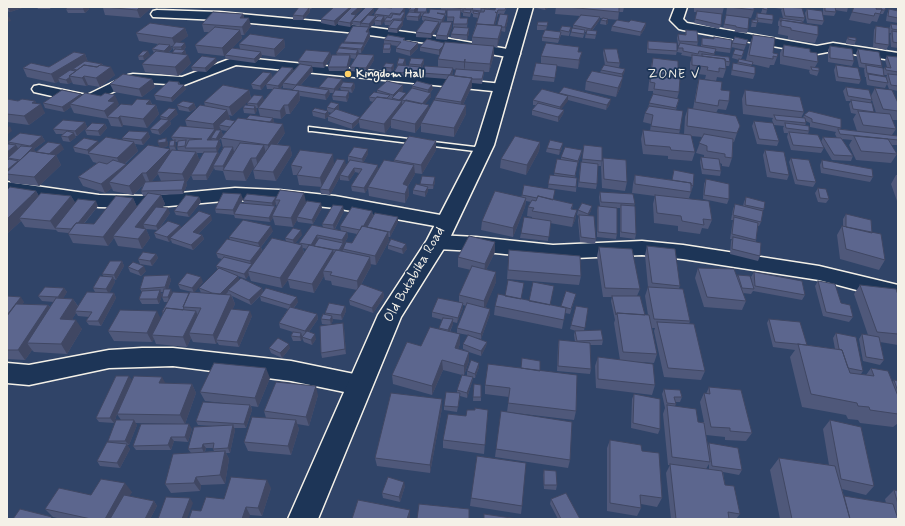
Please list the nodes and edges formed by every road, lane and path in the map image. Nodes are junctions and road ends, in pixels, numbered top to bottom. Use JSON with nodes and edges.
{"nodes":[{"id":1,"x":526,"y":7,"type":"edge"},
{"id":2,"x":681,"y":7,"type":"edge"},
{"id":3,"x":157,"y":14,"type":"dead end"},
{"id":4,"x":512,"y":54,"type":"junction"},
{"id":5,"x":898,"y":57,"type":"edge"},
{"id":6,"x":503,"y":88,"type":"junction"},
{"id":7,"x":39,"y":89,"type":"dead end"},
{"id":8,"x":312,"y":129,"type":"dead end"},
{"id":9,"x":483,"y":150,"type":"junction"},
{"id":10,"x":7,"y":187,"type":"edge"},
{"id":11,"x":446,"y":222,"type":"junction"},
{"id":12,"x":437,"y":242,"type":"junction"},
{"id":13,"x":898,"y":293,"type":"edge"},
{"id":14,"x":7,"y":373,"type":"edge"},
{"id":15,"x":359,"y":385,"type":"junction"},
{"id":16,"x":303,"y":519,"type":"edge"}],
"edges":[{"from":1,"to":4,"type":"main road","name":"Old Butabika Road"},
{"from":2,"to":5,"type":"street"},
{"from":3,"to":4,"type":"street"},
{"from":4,"to":6,"type":"main road","name":"Old Butabika Road"},
{"from":6,"to":7,"type":"street"},
{"from":6,"to":9,"type":"main road","name":"Old Butabika Road"},
{"from":8,"to":9,"type":"lane"},
{"from":9,"to":11,"type":"main road","name":"Old Butabika Road"},
{"from":10,"to":11,"type":"street"},
{"from":11,"to":12,"type":"main road","name":"Old Butabika Road"},
{"from":12,"to":13,"type":"street"},
{"from":12,"to":15,"type":"main road","name":"Old Butabika Road"},
{"from":14,"to":15,"type":"street"},
{"from":15,"to":16,"type":"main road","name":"Old Butabika Road"}]}
